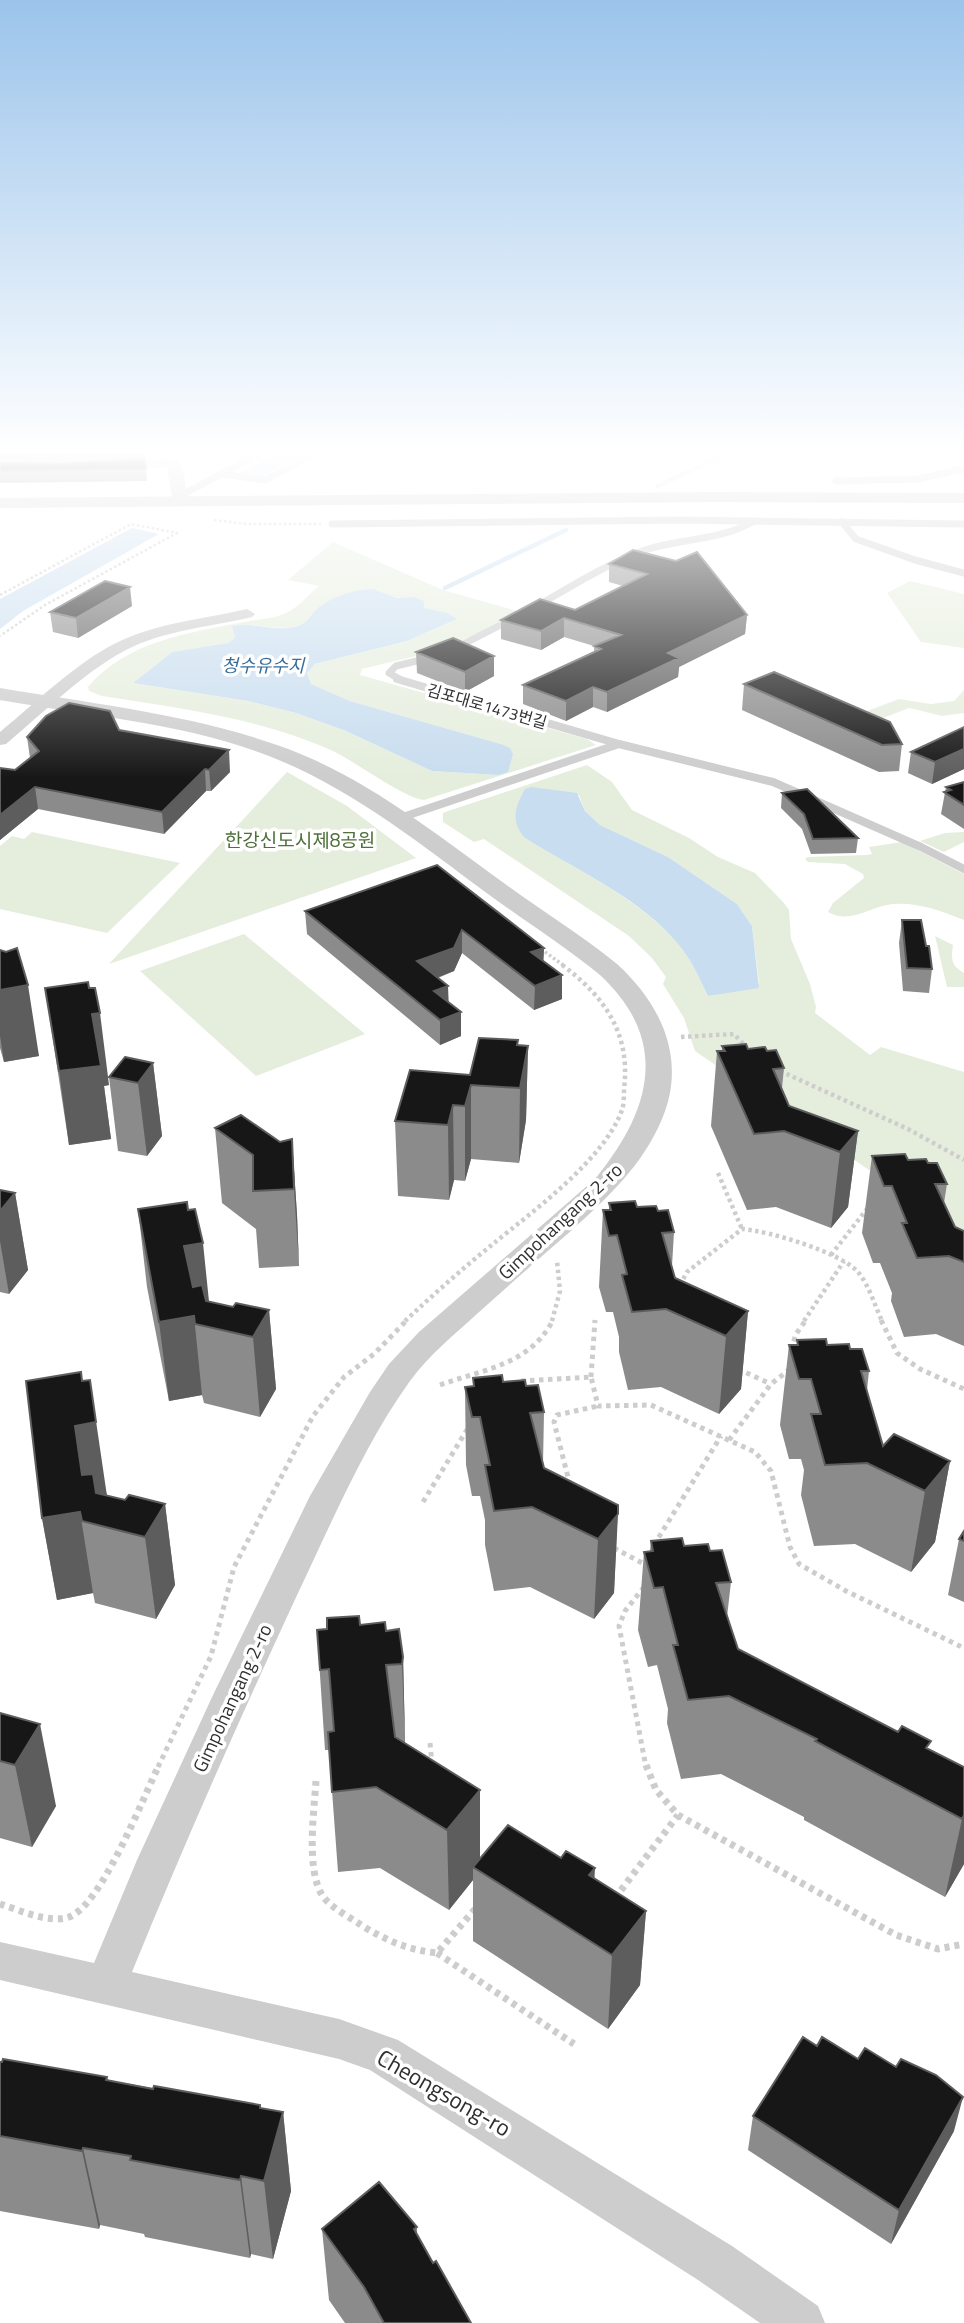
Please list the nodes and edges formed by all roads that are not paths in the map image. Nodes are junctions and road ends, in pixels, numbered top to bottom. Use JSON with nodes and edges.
{"nodes":[{"id":1,"x":621,"y":561,"type":"edge"},
{"id":2,"x":920,"y":561,"type":"edge"},
{"id":3,"x":964,"y":573,"type":"edge"},
{"id":4,"x":531,"y":609,"type":"edge"},
{"id":5,"x":247,"y":614,"type":"dead end"},
{"id":6,"x":521,"y":614,"type":"edge"},
{"id":7,"x":0,"y":694,"type":"edge"},
{"id":8,"x":47,"y":703,"type":"junction"},
{"id":9,"x":0,"y":740,"type":"edge"},
{"id":10,"x":619,"y":744,"type":"junction"},
{"id":11,"x":397,"y":819,"type":"junction"},
{"id":12,"x":964,"y":869,"type":"edge"},
{"id":13,"x":0,"y":1961,"type":"edge"},
{"id":14,"x":106,"y":1984,"type":"junction"},
{"id":15,"x":801,"y":2323,"type":"edge"}],
"edges":[{"from":1,"to":4,"type":"lane"},
{"from":2,"to":3,"type":"lane"},
{"from":5,"to":8,"type":"street"},
{"from":6,"to":10,"type":"lane","name":"김포대로1473번길"},
{"from":7,"to":8,"type":"street","name":"Gimpohangang 2-ro"},
{"from":8,"to":9,"type":"street"},
{"from":8,"to":11,"type":"street","name":"Gimpohangang 2-ro"},
{"from":10,"to":11,"type":"lane"},
{"from":10,"to":12,"type":"lane","name":"김포대로1473번길"},
{"from":11,"to":14,"type":"street","name":"Gimpohangang 2-ro"},
{"from":13,"to":14,"type":"street","name":"Cheongsong-ro"},
{"from":14,"to":15,"type":"street","name":"Cheongsong-ro"}]}
